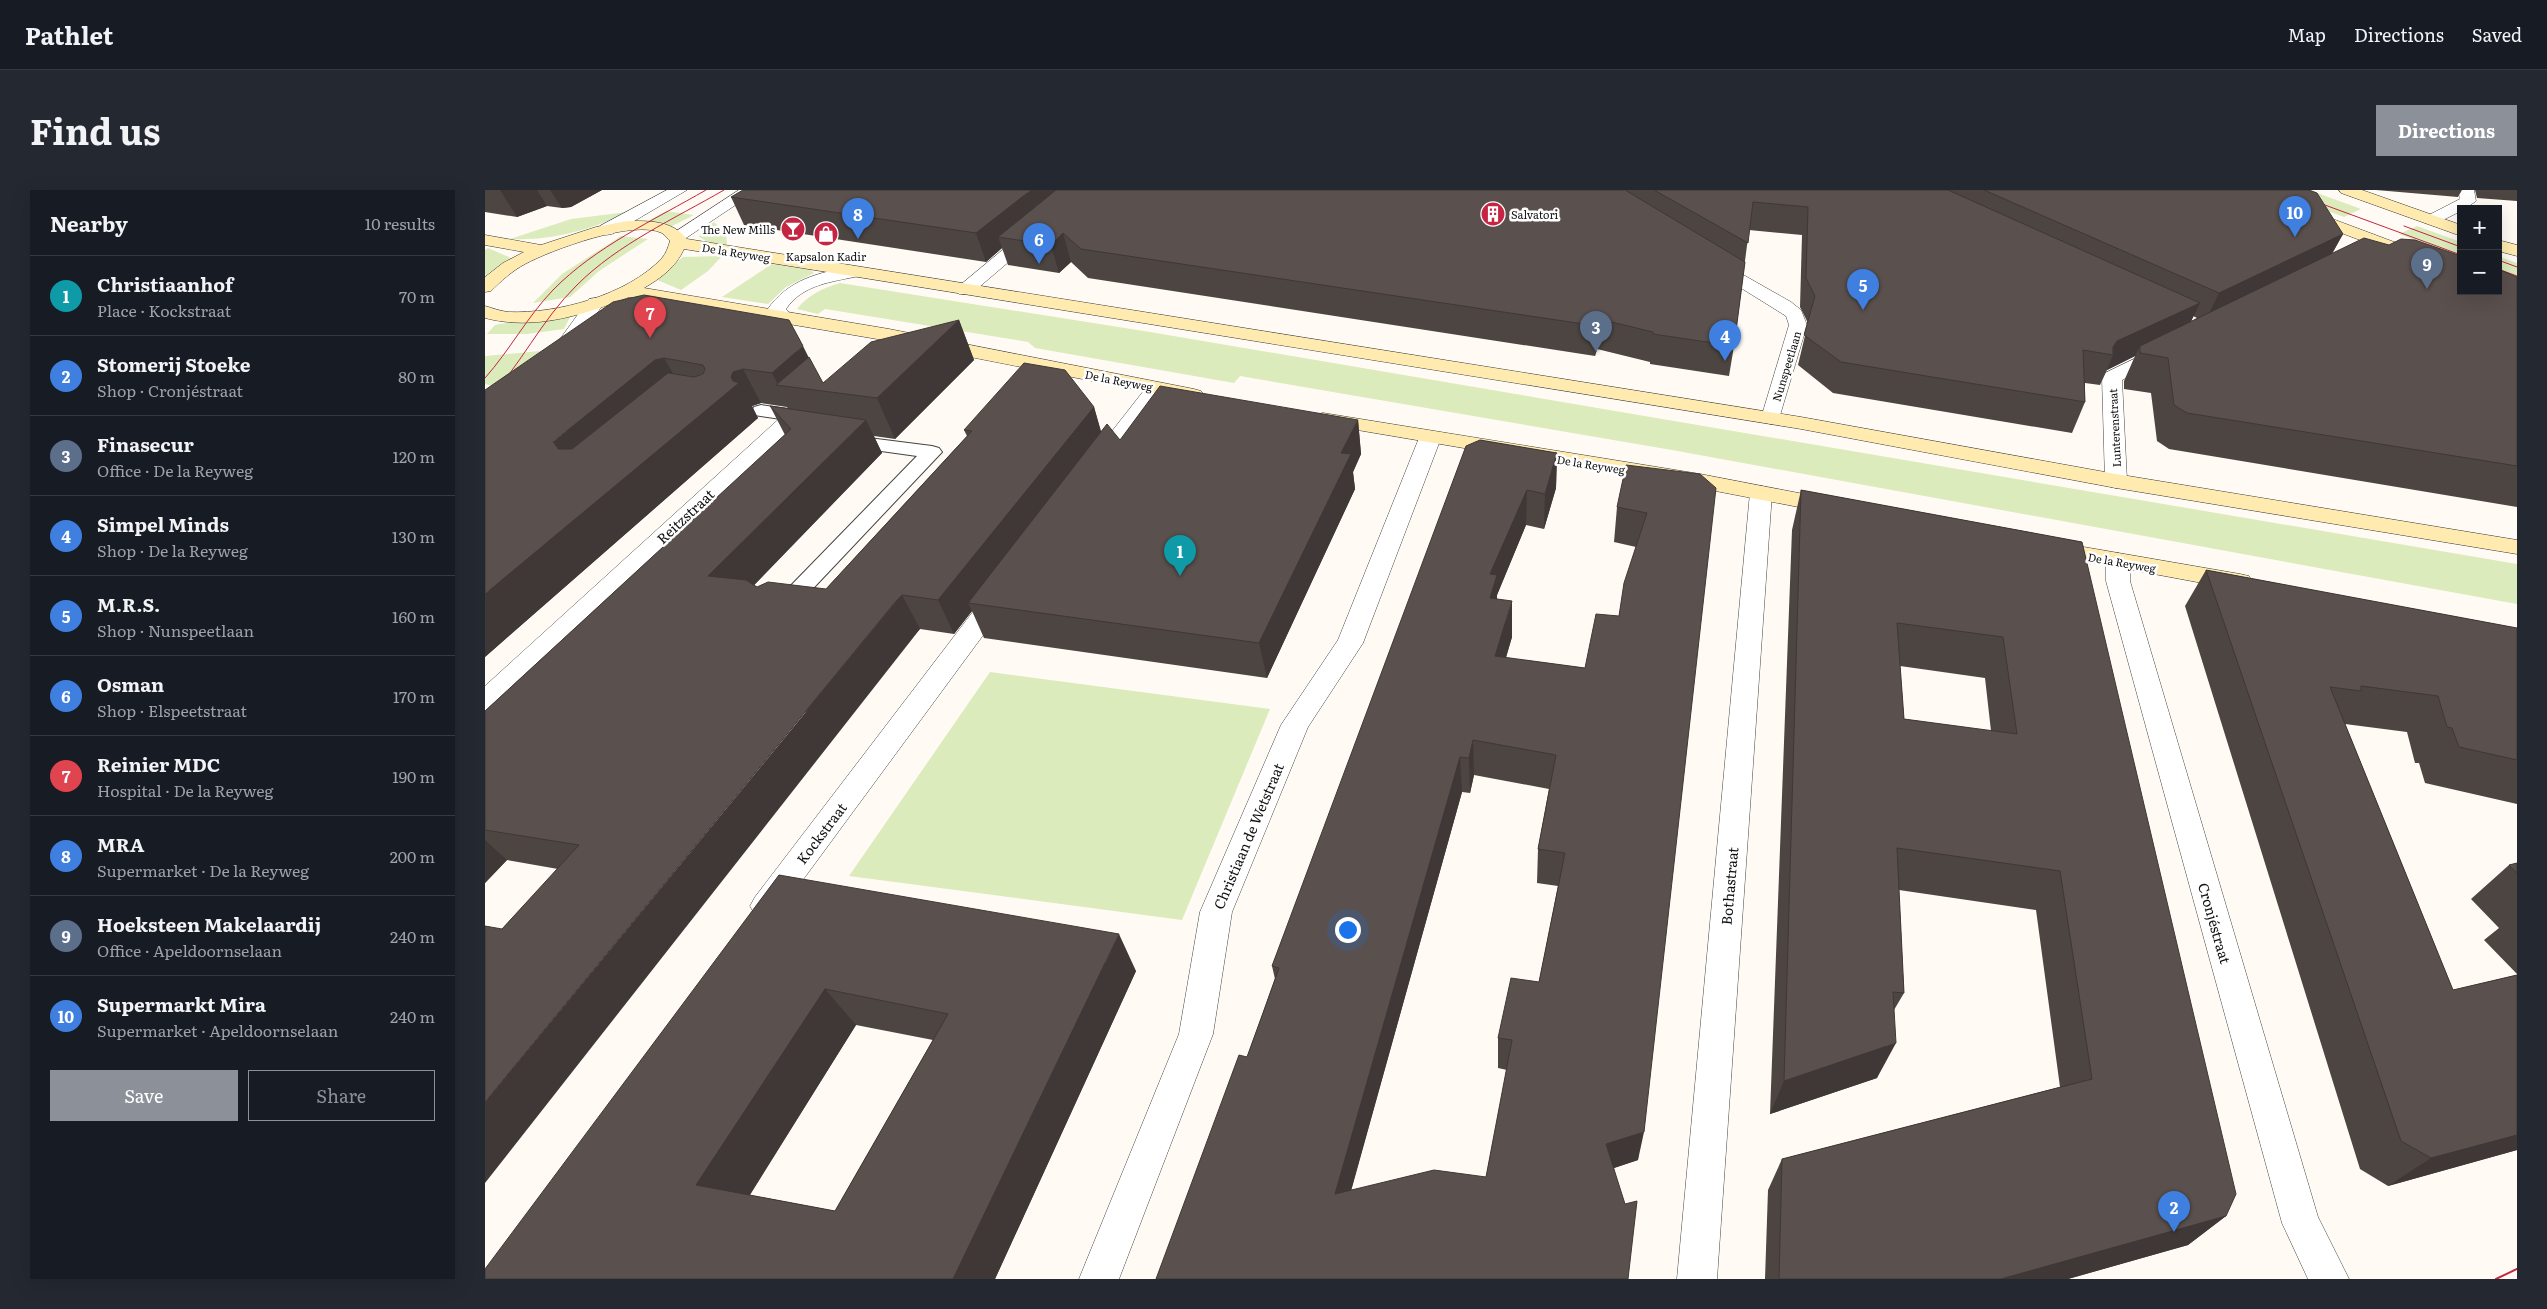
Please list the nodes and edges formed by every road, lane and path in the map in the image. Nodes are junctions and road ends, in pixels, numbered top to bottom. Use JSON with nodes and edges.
{"nodes":[{"id":1,"x":679,"y":190,"type":"edge"},
{"id":2,"x":750,"y":190,"type":"edge"},
{"id":3,"x":1085,"y":190,"type":"edge"},
{"id":4,"x":2241,"y":190,"type":"edge"},
{"id":5,"x":2347,"y":190,"type":"edge"},
{"id":6,"x":2466,"y":190,"type":"edge"},
{"id":7,"x":2431,"y":220,"type":"junction"},
{"id":8,"x":606,"y":230,"type":"junction"},
{"id":9,"x":2457,"y":230,"type":"edge"},
{"id":10,"x":485,"y":240,"type":"edge"},
{"id":11,"x":678,"y":240,"type":"junction"},
{"id":12,"x":2383,"y":244,"type":"junction"},
{"id":13,"x":2502,"y":245,"type":"edge"},
{"id":14,"x":542,"y":250,"type":"junction"},
{"id":15,"x":1692,"y":250,"type":"edge"},
{"id":16,"x":2517,"y":251,"type":"edge"},
{"id":17,"x":2365,"y":252,"type":"edge"},
{"id":18,"x":853,"y":272,"type":"junction"},
{"id":19,"x":2457,"y":272,"type":"edge"},
{"id":20,"x":485,"y":287,"type":"edge"},
{"id":21,"x":965,"y":290,"type":"junction"},
{"id":22,"x":628,"y":291,"type":"junction"},
{"id":23,"x":595,"y":303,"type":"junction"},
{"id":24,"x":485,"y":312,"type":"edge"},
{"id":25,"x":784,"y":318,"type":"junction"},
{"id":26,"x":889,"y":335,"type":"junction"},
{"id":27,"x":2179,"y":343,"type":"edge"},
{"id":28,"x":865,"y":352,"type":"edge"},
{"id":29,"x":547,"y":368,"type":"edge"},
{"id":30,"x":823,"y":390,"type":"edge"},
{"id":31,"x":1150,"y":396,"type":"junction"},
{"id":32,"x":1214,"y":399,"type":"edge"},
{"id":33,"x":761,"y":411,"type":"edge"},
{"id":34,"x":1301,"y":416,"type":"edge"},
{"id":35,"x":1771,"y":418,"type":"junction"},
{"id":36,"x":799,"y":425,"type":"junction"},
{"id":37,"x":1430,"y":438,"type":"junction"},
{"id":38,"x":828,"y":439,"type":"edge"},
{"id":39,"x":1087,"y":478,"type":"edge"},
{"id":40,"x":2117,"y":481,"type":"junction"},
{"id":41,"x":1761,"y":492,"type":"junction"},
{"id":42,"x":1859,"y":512,"type":"edge"},
{"id":43,"x":2032,"y":545,"type":"edge"},
{"id":44,"x":2517,"y":547,"type":"edge"},
{"id":45,"x":2118,"y":562,"type":"junction"},
{"id":46,"x":1016,"y":573,"type":"edge"},
{"id":47,"x":2262,"y":586,"type":"edge"},
{"id":48,"x":779,"y":611,"type":"edge"},
{"id":49,"x":485,"y":701,"type":"edge"},
{"id":50,"x":751,"y":926,"type":"edge"},
{"id":51,"x":1099,"y":1279,"type":"edge"},
{"id":52,"x":1697,"y":1279,"type":"edge"},
{"id":53,"x":2329,"y":1279,"type":"edge"}],
"edges":[{"from":1,"to":8,"type":"street"},
{"from":2,"to":11,"type":"street"},
{"from":3,"to":21,"type":"street"},
{"from":4,"to":12,"type":"street"},
{"from":5,"to":7,"type":"street"},
{"from":6,"to":7,"type":"street"},
{"from":7,"to":9,"type":"street"},
{"from":8,"to":11,"type":"street","name":"De la Reyweg"},
{"from":8,"to":14,"type":"street","name":"De la Reyweg"},
{"from":10,"to":14,"type":"street"},
{"from":11,"to":18,"type":"street","name":"De la Reyweg"},
{"from":11,"to":22,"type":"street"},
{"from":12,"to":17,"type":"street"},
{"from":12,"to":19,"type":"street"},
{"from":13,"to":16,"type":"street"},
{"from":14,"to":20,"type":"street","name":"De la Reyweg"},
{"from":15,"to":35,"type":"street","name":"Nunspeetlaan"},
{"from":18,"to":21,"type":"street","name":"De la Reyweg"},
{"from":18,"to":25,"type":"street","name":"De la Reyweg"},
{"from":21,"to":35,"type":"street","name":"De la Reyweg"},
{"from":22,"to":23,"type":"street"},
{"from":22,"to":25,"type":"street","name":"De la Reyweg"},
{"from":23,"to":24,"type":"street"},
{"from":23,"to":29,"type":"street"},
{"from":25,"to":26,"type":"street","name":"De la Reyweg"},
{"from":26,"to":28,"type":"street"},
{"from":26,"to":31,"type":"street","name":"De la Reyweg"},
{"from":27,"to":40,"type":"street","name":"Lunterenstraat"},
{"from":30,"to":36,"type":"street","name":"Reitzstraat"},
{"from":31,"to":32,"type":"street","name":"De la Reyweg"},
{"from":31,"to":39,"type":"street"},
{"from":33,"to":36,"type":"lane"},
{"from":34,"to":37,"type":"street","name":"De la Reyweg"},
{"from":35,"to":40,"type":"street","name":"De la Reyweg"},
{"from":36,"to":49,"type":"street","name":"Reitzstraat"},
{"from":37,"to":41,"type":"street","name":"De la Reyweg"},
{"from":37,"to":51,"type":"street","name":"Christiaan de Wetstraat"},
{"from":38,"to":48,"type":"lane"},
{"from":40,"to":44,"type":"street","name":"De la Reyweg"},
{"from":41,"to":42,"type":"street","name":"De la Reyweg"},
{"from":41,"to":52,"type":"street","name":"Bothastraat"},
{"from":43,"to":45,"type":"street","name":"De la Reyweg"},
{"from":45,"to":47,"type":"street","name":"De la Reyweg"},
{"from":45,"to":53,"type":"street","name":"Cronjéstraat"},
{"from":46,"to":50,"type":"street","name":"Kockstraat"}]}
